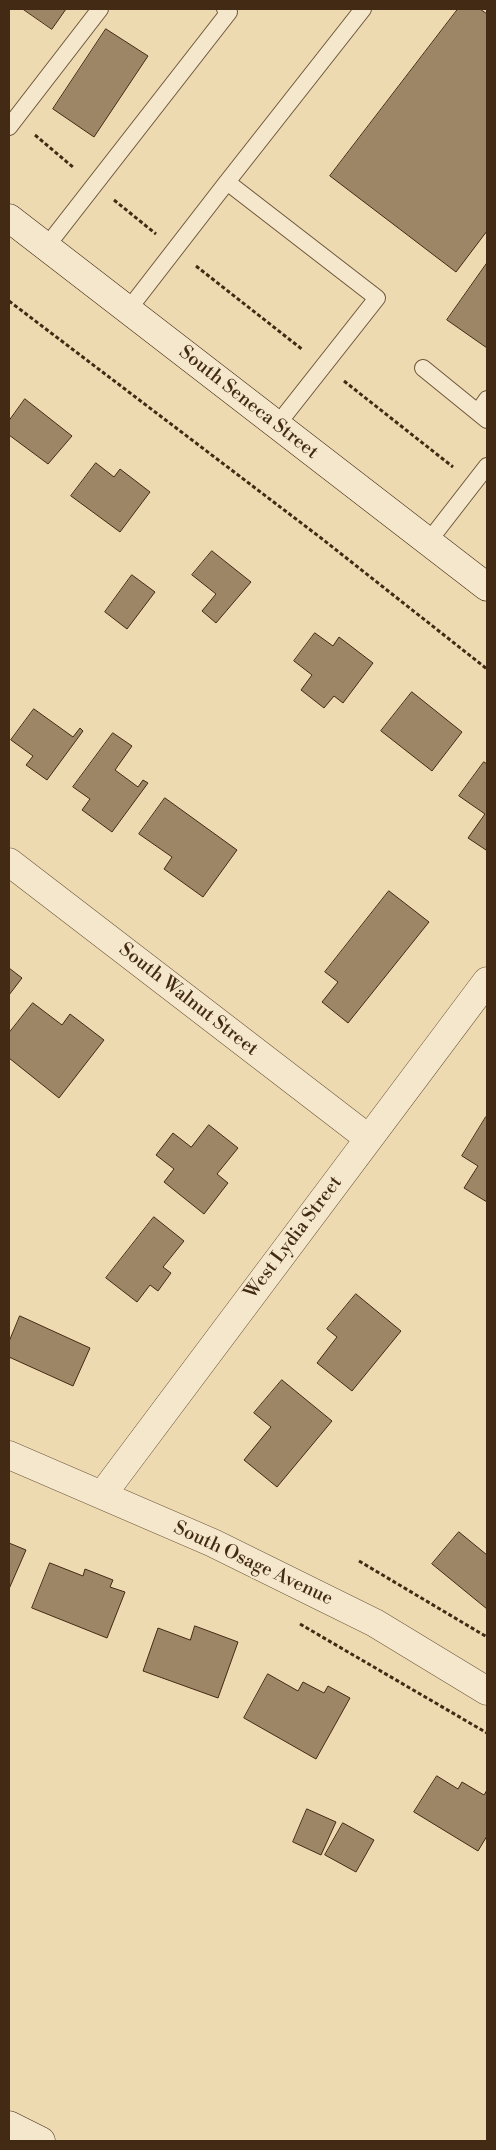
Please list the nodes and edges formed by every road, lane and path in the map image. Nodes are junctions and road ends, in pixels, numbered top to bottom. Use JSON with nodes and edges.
{"nodes":[{"id":1,"x":100,"y":9,"type":"edge"},
{"id":2,"x":225,"y":9,"type":"edge"},
{"id":3,"x":363,"y":9,"type":"edge"},
{"id":4,"x":12,"y":123,"type":"edge"},
{"id":5,"x":227,"y":182,"type":"junction"},
{"id":6,"x":94,"y":184,"type":"junction"},
{"id":7,"x":9,"y":218,"type":"edge"},
{"id":8,"x":46,"y":247,"type":"junction"},
{"id":9,"x":177,"y":250,"type":"junction"},
{"id":10,"x":9,"y":301,"type":"edge"},
{"id":11,"x":128,"y":310,"type":"junction"},
{"id":12,"x":324,"y":366,"type":"junction"},
{"id":13,"x":423,"y":368,"type":"dead end"},
{"id":14,"x":484,"y":411,"type":"edge"},
{"id":15,"x":277,"y":425,"type":"junction"},
{"id":16,"x":487,"y":466,"type":"edge"},
{"id":17,"x":474,"y":483,"type":"junction"},
{"id":18,"x":428,"y":542,"type":"junction"},
{"id":19,"x":487,"y":587,"type":"edge"},
{"id":20,"x":487,"y":669,"type":"edge"},
{"id":21,"x":9,"y":862,"type":"edge"},
{"id":22,"x":487,"y":981,"type":"edge"},
{"id":23,"x":368,"y":1138,"type":"junction"},
{"id":24,"x":9,"y":1455,"type":"edge"},
{"id":25,"x":102,"y":1495,"type":"junction"},
{"id":26,"x":359,"y":1562,"type":"dead end"},
{"id":27,"x":300,"y":1624,"type":"dead end"},
{"id":28,"x":487,"y":1637,"type":"edge"},
{"id":29,"x":487,"y":1692,"type":"edge"},
{"id":30,"x":487,"y":1733,"type":"edge"},
{"id":31,"x":9,"y":2125,"type":"edge"},
{"id":32,"x":41,"y":2141,"type":"edge"}],
"edges":[{"from":1,"to":4,"type":"lane"},
{"from":2,"to":6,"type":"lane"},
{"from":3,"to":5,"type":"lane"},
{"from":4,"to":6,"type":"path"},
{"from":5,"to":9,"type":"lane"},
{"from":5,"to":12,"type":"lane"},
{"from":6,"to":8,"type":"lane"},
{"from":6,"to":9,"type":"path"},
{"from":7,"to":8,"type":"street","name":"South Seneca Street"},
{"from":8,"to":11,"type":"street","name":"South Seneca Street"},
{"from":9,"to":11,"type":"lane"},
{"from":9,"to":12,"type":"path"},
{"from":10,"to":20,"type":"path"},
{"from":11,"to":15,"type":"street","name":"South Seneca Street"},
{"from":12,"to":15,"type":"lane"},
{"from":12,"to":17,"type":"path"},
{"from":13,"to":14,"type":"lane"},
{"from":15,"to":18,"type":"street","name":"South Seneca Street"},
{"from":16,"to":17,"type":"lane"},
{"from":17,"to":18,"type":"lane"},
{"from":18,"to":19,"type":"street","name":"South Seneca Street"},
{"from":21,"to":23,"type":"street","name":"South Walnut Street"},
{"from":22,"to":23,"type":"street","name":"West Lydia Street"},
{"from":23,"to":25,"type":"street","name":"West Lydia Street"},
{"from":24,"to":25,"type":"street","name":"South Osage Avenue"},
{"from":25,"to":29,"type":"street","name":"South Osage Avenue"},
{"from":26,"to":28,"type":"path"},
{"from":27,"to":30,"type":"path"},
{"from":31,"to":32,"type":"street"}]}
